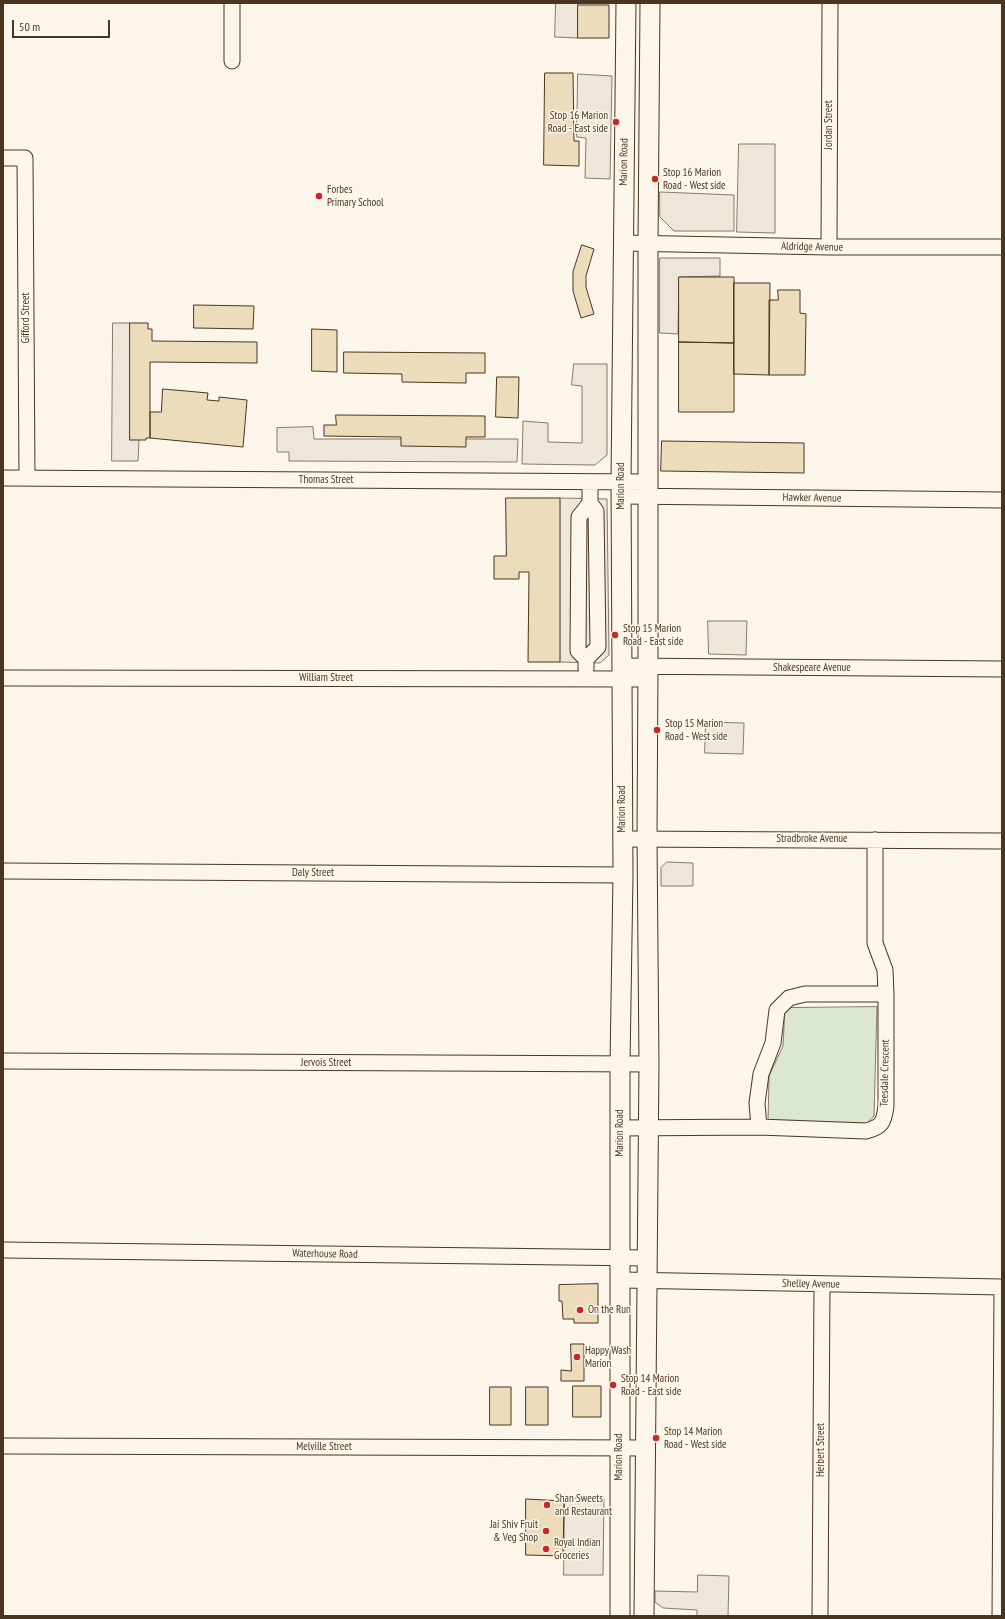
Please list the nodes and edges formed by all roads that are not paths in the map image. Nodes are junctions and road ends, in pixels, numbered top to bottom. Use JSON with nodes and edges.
{"nodes":[{"id":1,"x":232,"y":3,"type":"edge"},
{"id":2,"x":626,"y":3,"type":"edge"},
{"id":3,"x":650,"y":3,"type":"edge"},
{"id":4,"x":830,"y":3,"type":"edge"},
{"id":5,"x":232,"y":61,"type":"dead end"},
{"id":6,"x":3,"y":158,"type":"edge"},
{"id":7,"x":623,"y":243,"type":"junction"},
{"id":8,"x":648,"y":244,"type":"junction"},
{"id":9,"x":829,"y":247,"type":"junction"},
{"id":10,"x":1002,"y":247,"type":"edge"},
{"id":11,"x":3,"y":478,"type":"edge"},
{"id":12,"x":27,"y":478,"type":"junction"},
{"id":13,"x":590,"y":482,"type":"junction"},
{"id":14,"x":621,"y":489,"type":"junction"},
{"id":15,"x":648,"y":489,"type":"junction"},
{"id":16,"x":1002,"y":500,"type":"edge"},
{"id":17,"x":1002,"y":669,"type":"edge"},
{"id":18,"x":622,"y":673,"type":"junction"},
{"id":19,"x":648,"y":673,"type":"junction"},
{"id":20,"x":3,"y":678,"type":"edge"},
{"id":21,"x":587,"y":679,"type":"junction"},
{"id":22,"x":646,"y":838,"type":"junction"},
{"id":23,"x":622,"y":839,"type":"junction"},
{"id":24,"x":875,"y":840,"type":"junction"},
{"id":25,"x":1002,"y":841,"type":"edge"},
{"id":26,"x":3,"y":871,"type":"edge"},
{"id":27,"x":623,"y":875,"type":"junction"},
{"id":28,"x":886,"y":994,"type":"junction"},
{"id":29,"x":3,"y":1061,"type":"edge"},
{"id":30,"x":620,"y":1064,"type":"junction"},
{"id":31,"x":649,"y":1064,"type":"junction"},
{"id":32,"x":760,"y":1127,"type":"junction"},
{"id":33,"x":620,"y":1128,"type":"junction"},
{"id":34,"x":648,"y":1128,"type":"junction"},
{"id":35,"x":3,"y":1250,"type":"edge"},
{"id":36,"x":620,"y":1258,"type":"junction"},
{"id":37,"x":647,"y":1258,"type":"junction"},
{"id":38,"x":621,"y":1280,"type":"junction"},
{"id":39,"x":646,"y":1280,"type":"junction"},
{"id":40,"x":822,"y":1284,"type":"junction"},
{"id":41,"x":1002,"y":1286,"type":"edge"},
{"id":42,"x":1001,"y":1340,"type":"edge"},
{"id":43,"x":3,"y":1446,"type":"edge"},
{"id":44,"x":1001,"y":1447,"type":"edge"},
{"id":45,"x":619,"y":1448,"type":"junction"},
{"id":46,"x":646,"y":1448,"type":"junction"},
{"id":47,"x":620,"y":1616,"type":"edge"},
{"id":48,"x":644,"y":1616,"type":"edge"},
{"id":49,"x":820,"y":1616,"type":"edge"},
{"id":50,"x":1000,"y":1616,"type":"edge"}],
"edges":[{"from":1,"to":5,"type":"street"},
{"from":2,"to":7,"type":"main road","name":"Marion Road"},
{"from":3,"to":8,"type":"main road"},
{"from":4,"to":9,"type":"street","name":"Jordan Street"},
{"from":6,"to":12,"type":"street","name":"Gifford Street"},
{"from":7,"to":8,"type":"street","name":"Aldridge Avenue"},
{"from":7,"to":14,"type":"main road","name":"Marion Road"},
{"from":8,"to":9,"type":"street","name":"Aldridge Avenue"},
{"from":8,"to":15,"type":"main road"},
{"from":9,"to":10,"type":"street","name":"Aldridge Avenue"},
{"from":11,"to":12,"type":"street","name":"Thomas Street"},
{"from":12,"to":13,"type":"street","name":"Thomas Street"},
{"from":13,"to":14,"type":"street","name":"Thomas Street"},
{"from":13,"to":21,"type":"street"},
{"from":14,"to":15,"type":"street","name":"Thomas Street"},
{"from":14,"to":18,"type":"main road","name":"Marion Road"},
{"from":15,"to":16,"type":"street","name":"Hawker Avenue"},
{"from":15,"to":19,"type":"main road"},
{"from":17,"to":19,"type":"street","name":"Shakespeare Avenue"},
{"from":18,"to":19,"type":"street","name":"William Street"},
{"from":18,"to":21,"type":"street","name":"William Street"},
{"from":18,"to":23,"type":"main road","name":"Marion Road"},
{"from":19,"to":22,"type":"main road"},
{"from":20,"to":21,"type":"street","name":"William Street"},
{"from":22,"to":23,"type":"street","name":"Stradbroke Avenue"},
{"from":22,"to":24,"type":"street","name":"Stradbroke Avenue"},
{"from":22,"to":31,"type":"main road"},
{"from":23,"to":27,"type":"main road","name":"Marion Road"},
{"from":24,"to":25,"type":"street","name":"Stradbroke Avenue"},
{"from":24,"to":28,"type":"street","name":"Teesdale Crescent"},
{"from":26,"to":27,"type":"street","name":"Daly Street"},
{"from":27,"to":30,"type":"main road","name":"Marion Road"},
{"from":28,"to":32,"type":"street"},
{"from":28,"to":32,"type":"street","name":"Teesdale Crescent"},
{"from":29,"to":30,"type":"street","name":"Jervois Street"},
{"from":30,"to":31,"type":"street","name":"Jervois Street"},
{"from":30,"to":33,"type":"main road","name":"Marion Road"},
{"from":31,"to":34,"type":"main road"},
{"from":32,"to":34,"type":"street","name":"Teesdale Crescent"},
{"from":33,"to":34,"type":"street","name":"Teesdale Crescent"},
{"from":33,"to":36,"type":"main road","name":"Marion Road"},
{"from":34,"to":37,"type":"main road"},
{"from":35,"to":36,"type":"street","name":"Waterhouse Road"},
{"from":36,"to":37,"type":"street","name":"Waterhouse Road"},
{"from":36,"to":38,"type":"main road","name":"Marion Road"},
{"from":37,"to":39,"type":"main road"},
{"from":38,"to":39,"type":"street","name":"Shelley Avenue"},
{"from":38,"to":45,"type":"main road","name":"Marion Road"},
{"from":39,"to":40,"type":"street","name":"Shelley Avenue"},
{"from":39,"to":46,"type":"main road"},
{"from":40,"to":41,"type":"street","name":"Shelley Avenue"},
{"from":40,"to":49,"type":"street","name":"Herbert Street"},
{"from":41,"to":42,"type":"street"},
{"from":42,"to":44,"type":"street"},
{"from":43,"to":45,"type":"street","name":"Melville Street"},
{"from":44,"to":50,"type":"street"},
{"from":45,"to":46,"type":"street","name":"Melville Street"},
{"from":45,"to":47,"type":"main road","name":"Marion Road"},
{"from":46,"to":48,"type":"main road"}]}
